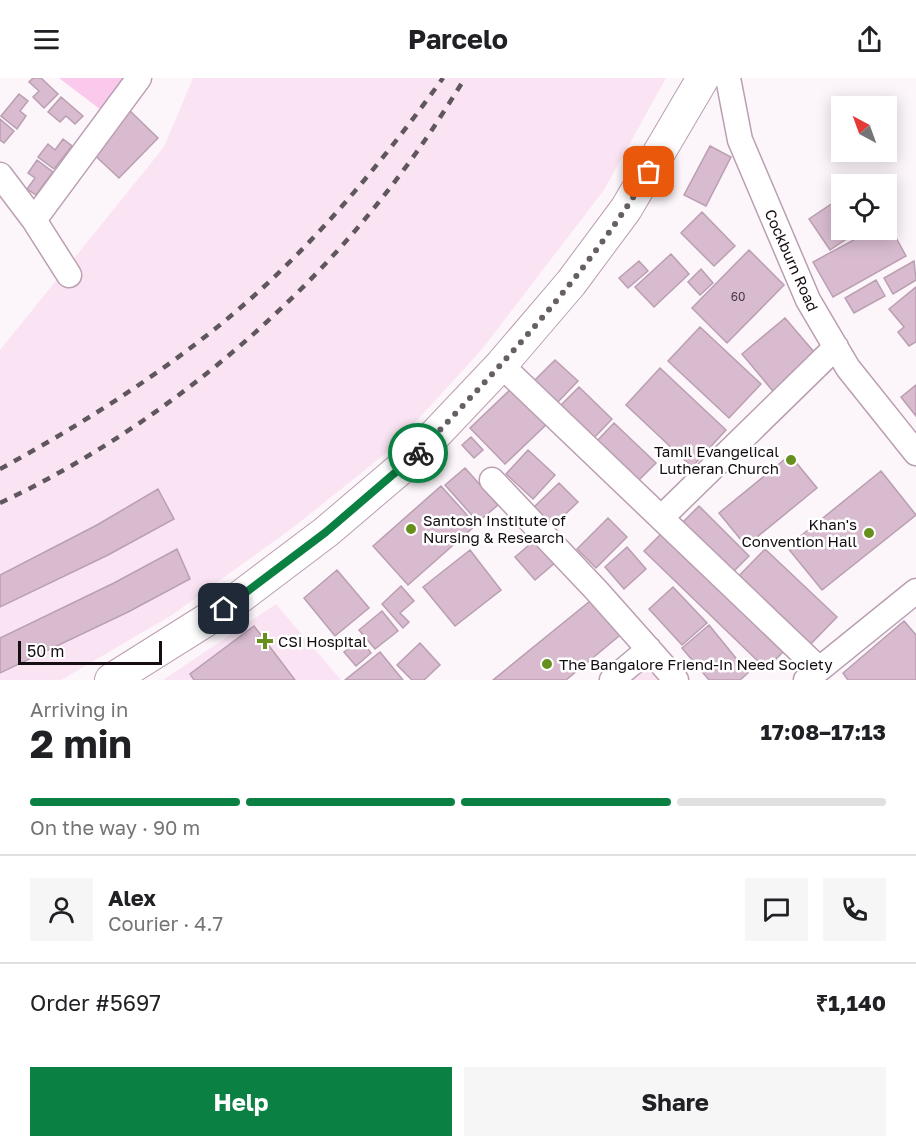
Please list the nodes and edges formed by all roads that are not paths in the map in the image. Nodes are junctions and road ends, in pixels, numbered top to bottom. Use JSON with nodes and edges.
{"nodes":[{"id":1,"x":139,"y":78,"type":"edge"},
{"id":2,"x":703,"y":78,"type":"edge"},
{"id":3,"x":728,"y":78,"type":"edge"},
{"id":4,"x":3,"y":184,"type":"edge"},
{"id":5,"x":34,"y":220,"type":"junction"},
{"id":6,"x":69,"y":275,"type":"dead end"},
{"id":7,"x":836,"y":347,"type":"junction"},
{"id":8,"x":501,"y":365,"type":"junction"},
{"id":9,"x":914,"y":446,"type":"edge"},
{"id":10,"x":492,"y":480,"type":"dead end"},
{"id":11,"x":661,"y":518,"type":"junction"},
{"id":12,"x":916,"y":591,"type":"edge"},
{"id":13,"x":649,"y":649,"type":"junction"},
{"id":14,"x":813,"y":675,"type":"edge"},
{"id":15,"x":111,"y":680,"type":"edge"},
{"id":16,"x":612,"y":680,"type":"edge"},
{"id":17,"x":676,"y":680,"type":"edge"}],
"edges":[{"from":1,"to":5,"type":"street"},
{"from":2,"to":8,"type":"main road"},
{"from":3,"to":7,"type":"street","name":"Cockburn Road"},
{"from":4,"to":5,"type":"street"},
{"from":5,"to":6,"type":"street"},
{"from":7,"to":9,"type":"street","name":"Cockburn Road"},
{"from":7,"to":11,"type":"street"},
{"from":8,"to":11,"type":"street"},
{"from":8,"to":15,"type":"main road"},
{"from":10,"to":13,"type":"street"},
{"from":11,"to":14,"type":"street"},
{"from":12,"to":14,"type":"street"},
{"from":13,"to":16,"type":"street"},
{"from":13,"to":17,"type":"street"}]}
